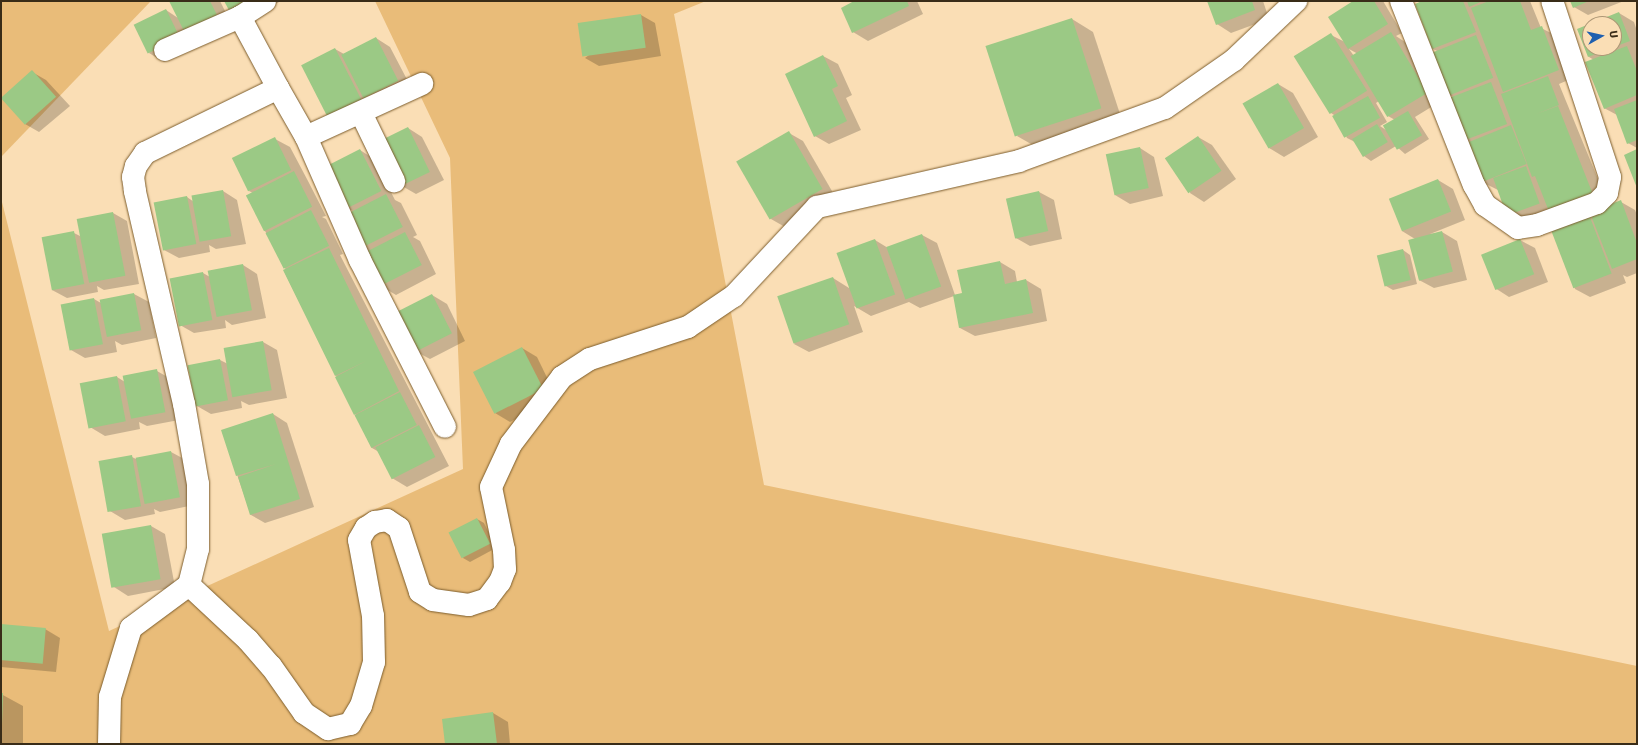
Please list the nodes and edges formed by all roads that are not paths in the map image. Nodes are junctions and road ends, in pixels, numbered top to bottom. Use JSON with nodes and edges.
{"nodes":[{"id":1,"x":265,"y":1,"type":"edge"},
{"id":2,"x":1296,"y":1,"type":"edge"},
{"id":3,"x":1401,"y":1,"type":"edge"},
{"id":4,"x":1552,"y":1,"type":"edge"},
{"id":5,"x":240,"y":17,"type":"junction"},
{"id":6,"x":165,"y":50,"type":"dead end"},
{"id":7,"x":422,"y":84,"type":"dead end"},
{"id":8,"x":278,"y":88,"type":"junction"},
{"id":9,"x":361,"y":113,"type":"junction"},
{"id":10,"x":306,"y":137,"type":"junction"},
{"id":11,"x":394,"y":181,"type":"dead end"},
{"id":12,"x":445,"y":427,"type":"dead end"},
{"id":13,"x":188,"y":585,"type":"junction"},
{"id":14,"x":109,"y":744,"type":"edge"}],
"edges":[{"from":1,"to":5,"type":"street"},
{"from":2,"to":13,"type":"street"},
{"from":3,"to":4,"type":"street"},
{"from":5,"to":6,"type":"street"},
{"from":5,"to":8,"type":"street"},
{"from":7,"to":9,"type":"street"},
{"from":8,"to":10,"type":"street"},
{"from":8,"to":13,"type":"street"},
{"from":9,"to":10,"type":"street"},
{"from":9,"to":11,"type":"street"},
{"from":10,"to":12,"type":"street"},
{"from":13,"to":14,"type":"street"}]}
